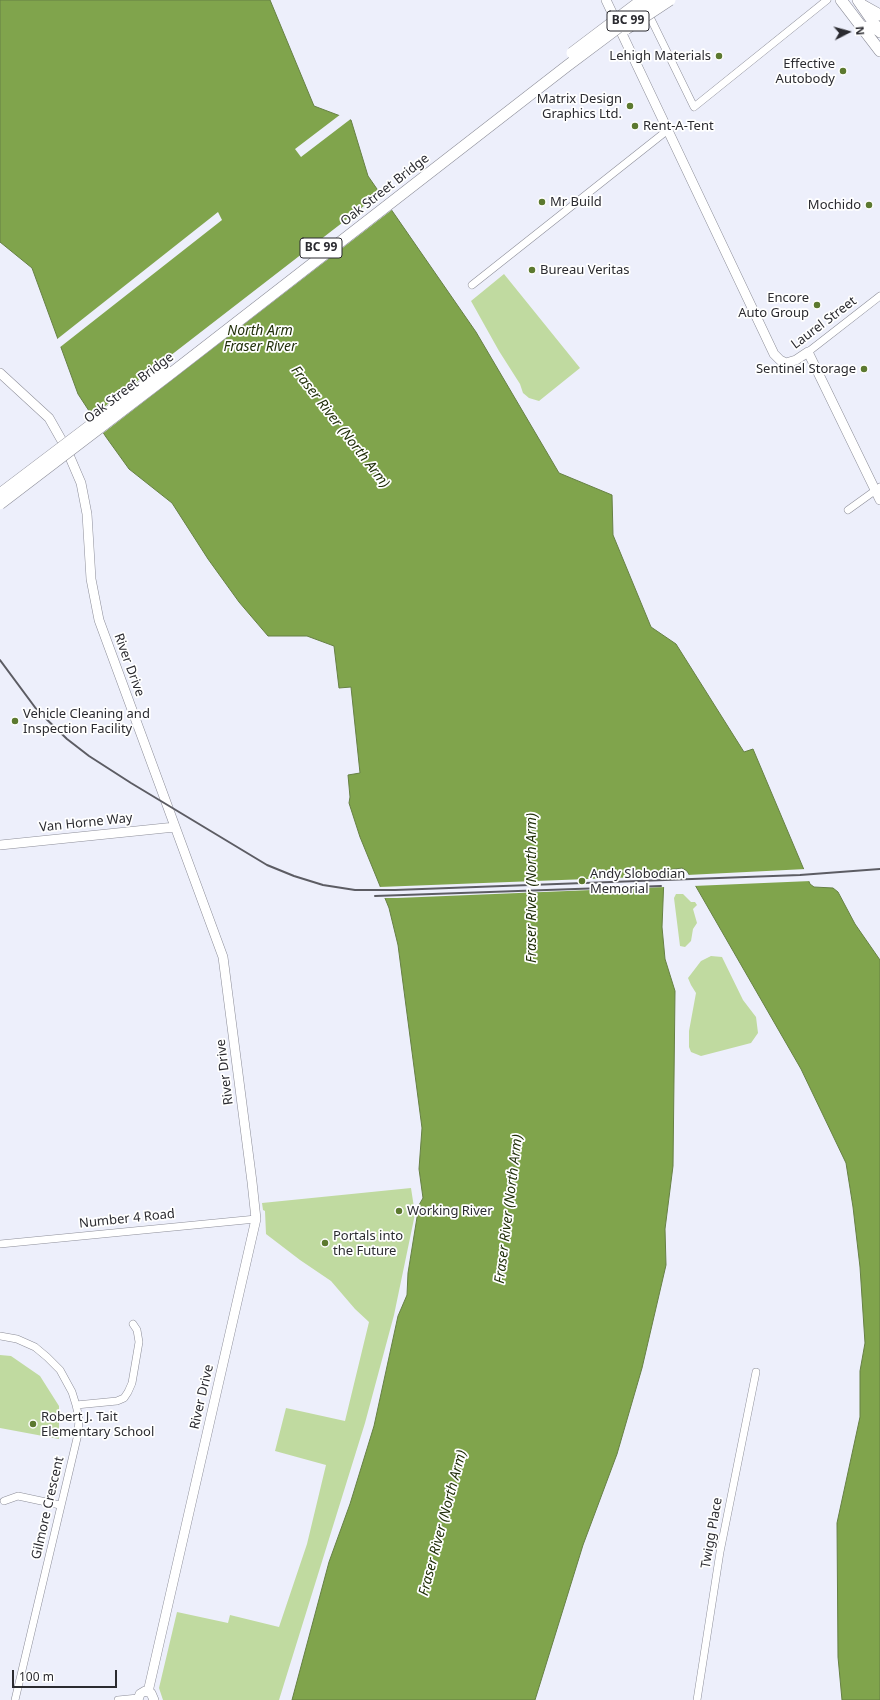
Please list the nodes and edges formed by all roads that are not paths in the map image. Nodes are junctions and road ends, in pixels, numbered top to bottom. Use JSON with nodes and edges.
{"nodes":[{"id":1,"x":606,"y":0,"type":"edge"},
{"id":2,"x":642,"y":0,"type":"edge"},
{"id":3,"x":655,"y":0,"type":"edge"},
{"id":4,"x":670,"y":0,"type":"edge"},
{"id":5,"x":827,"y":0,"type":"edge"},
{"id":6,"x":841,"y":0,"type":"edge"},
{"id":7,"x":860,"y":2,"type":"edge"},
{"id":8,"x":880,"y":15,"type":"edge"},
{"id":9,"x":862,"y":27,"type":"junction"},
{"id":10,"x":880,"y":31,"type":"edge"},
{"id":11,"x":600,"y":41,"type":"junction"},
{"id":12,"x":880,"y":51,"type":"edge"},
{"id":13,"x":669,"y":129,"type":"junction"},
{"id":14,"x":472,"y":285,"type":"dead end"},
{"id":15,"x":880,"y":296,"type":"edge"},
{"id":16,"x":808,"y":352,"type":"junction"},
{"id":17,"x":0,"y":374,"type":"edge"},
{"id":18,"x":878,"y":489,"type":"edge"},
{"id":19,"x":0,"y":494,"type":"edge"},
{"id":20,"x":880,"y":500,"type":"edge"},
{"id":21,"x":0,"y":504,"type":"edge"},
{"id":22,"x":848,"y":510,"type":"dead end"},
{"id":23,"x":175,"y":826,"type":"junction"},
{"id":24,"x":0,"y":846,"type":"edge"},
{"id":25,"x":256,"y":1219,"type":"junction"},
{"id":26,"x":0,"y":1244,"type":"edge"},
{"id":27,"x":133,"y":1324,"type":"dead end"},
{"id":28,"x":0,"y":1336,"type":"edge"},
{"id":29,"x":756,"y":1372,"type":"dead end"},
{"id":30,"x":76,"y":1405,"type":"junction"},
{"id":31,"x":4,"y":1501,"type":"dead end"},
{"id":32,"x":60,"y":1505,"type":"junction"},
{"id":33,"x":148,"y":1692,"type":"junction"},
{"id":34,"x":138,"y":1699,"type":"edge"},
{"id":35,"x":16,"y":1700,"type":"edge"},
{"id":36,"x":118,"y":1700,"type":"edge"},
{"id":37,"x":154,"y":1700,"type":"edge"},
{"id":38,"x":697,"y":1700,"type":"edge"}],
"edges":[{"from":1,"to":13,"type":"street"},
{"from":2,"to":5,"type":"street"},
{"from":2,"to":19,"type":"main road","name":"Oak Street Bridge","number":"BC 99","bridge":true},
{"from":3,"to":11,"type":"main road","name":"Oak Street Bridge","number":"BC 99","bridge":true},
{"from":4,"to":11,"type":"main road","bridge":true},
{"from":6,"to":9,"type":"main road"},
{"from":7,"to":8,"type":"main road"},
{"from":7,"to":10,"type":"main road"},
{"from":9,"to":10,"type":"main road"},
{"from":9,"to":12,"type":"main road"},
{"from":11,"to":21,"type":"main road","name":"Oak Street Bridge","number":"BC 99","bridge":true},
{"from":13,"to":14,"type":"street"},
{"from":13,"to":16,"type":"street","name":"Laurel Street"},
{"from":15,"to":16,"type":"street","name":"Laurel Street"},
{"from":16,"to":18,"type":"street"},
{"from":17,"to":23,"type":"street","name":"River Drive"},
{"from":18,"to":20,"type":"street"},
{"from":18,"to":22,"type":"street"},
{"from":23,"to":24,"type":"street","name":"Van Horne Way"},
{"from":23,"to":25,"type":"street","name":"River Drive"},
{"from":25,"to":26,"type":"street","name":"Number 4 Road"},
{"from":25,"to":33,"type":"street","name":"River Drive"},
{"from":27,"to":30,"type":"street"},
{"from":28,"to":30,"type":"street","name":"Gilmore Crescent"},
{"from":29,"to":38,"type":"street","name":"Twigg Place"},
{"from":30,"to":32,"type":"street","name":"Gilmore Crescent"},
{"from":31,"to":32,"type":"street"},
{"from":32,"to":35,"type":"street","name":"Gilmore Crescent"},
{"from":33,"to":34,"type":"street"},
{"from":33,"to":37,"type":"street"},
{"from":34,"to":36,"type":"street"}]}
